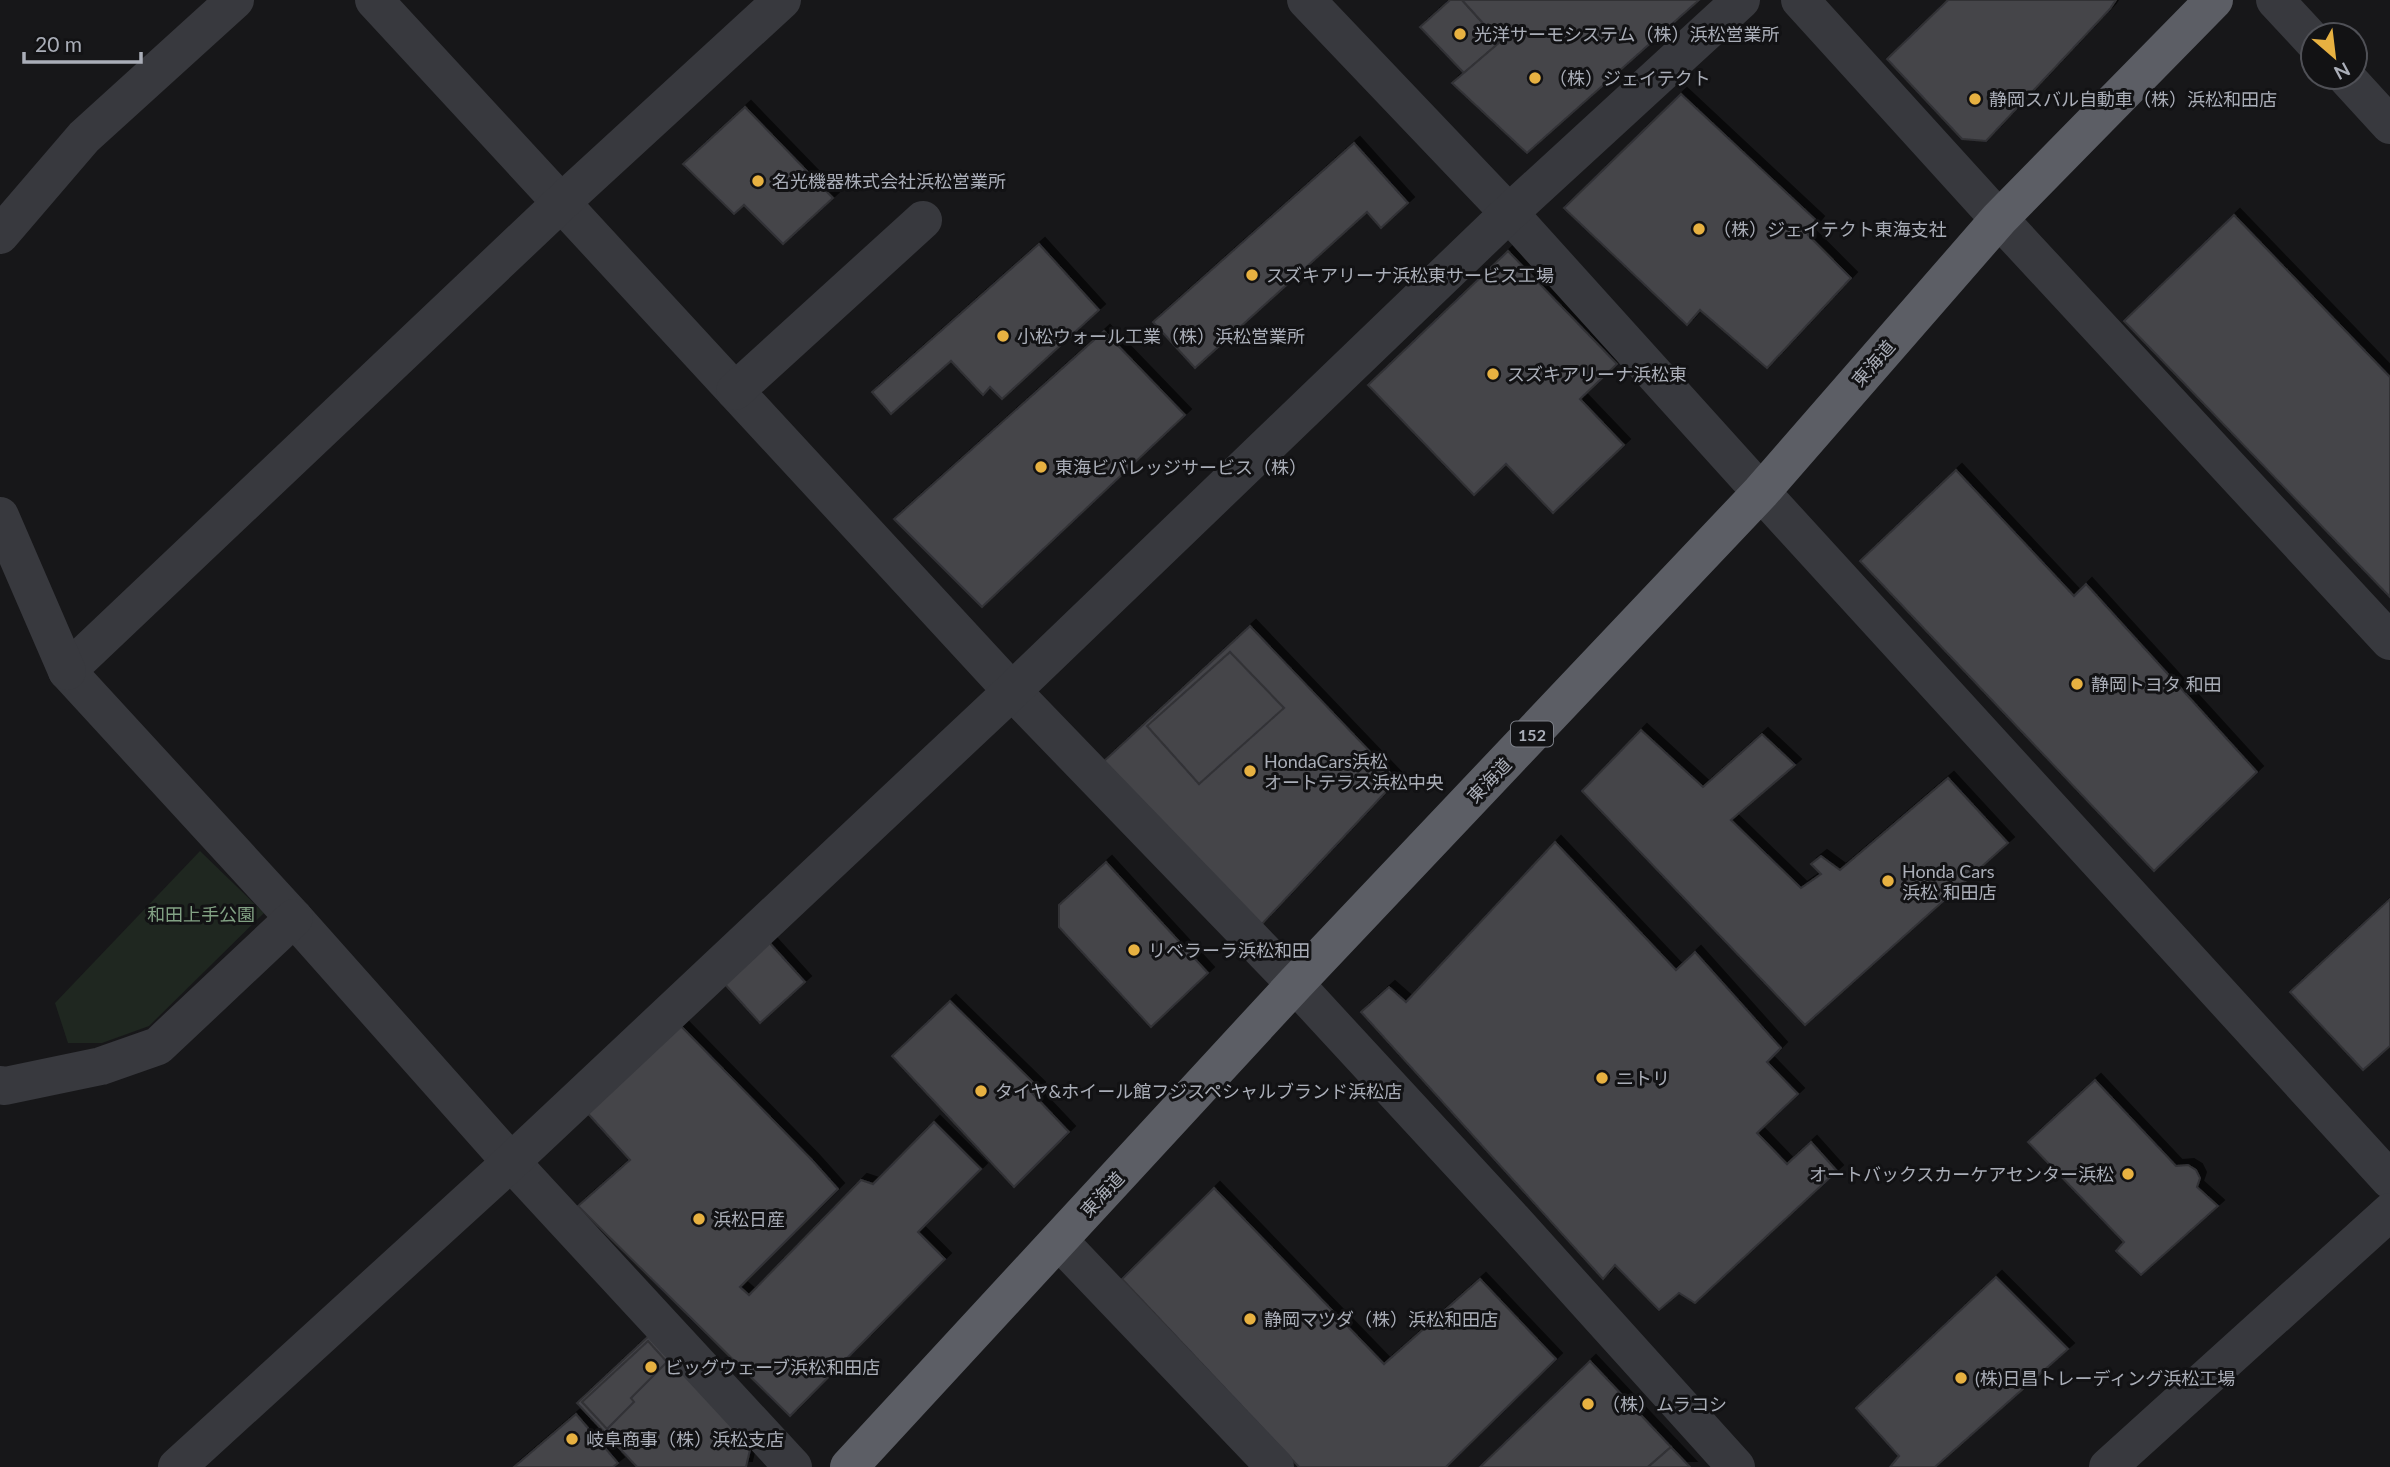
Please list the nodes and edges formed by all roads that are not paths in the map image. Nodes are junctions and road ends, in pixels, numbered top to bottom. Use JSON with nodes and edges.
{"nodes":[{"id":1,"x":234,"y":0,"type":"edge"},
{"id":2,"x":374,"y":0,"type":"edge"},
{"id":3,"x":782,"y":0,"type":"edge"},
{"id":4,"x":1306,"y":0,"type":"edge"},
{"id":5,"x":1741,"y":0,"type":"edge"},
{"id":6,"x":1800,"y":0,"type":"edge"},
{"id":7,"x":2214,"y":0,"type":"edge"},
{"id":8,"x":2275,"y":0,"type":"edge"},
{"id":9,"x":2299,"y":26,"type":"edge"},
{"id":10,"x":2359,"y":91,"type":"edge"},
{"id":11,"x":2390,"y":125,"type":"edge"},
{"id":12,"x":562,"y":202,"type":"junction"},
{"id":13,"x":1509,"y":213,"type":"junction"},
{"id":14,"x":1998,"y":219,"type":"junction"},
{"id":15,"x":923,"y":220,"type":"dead end"},
{"id":16,"x":0,"y":235,"type":"edge"},
{"id":17,"x":735,"y":391,"type":"junction"},
{"id":18,"x":1761,"y":492,"type":"junction"},
{"id":19,"x":0,"y":516,"type":"edge"},
{"id":20,"x":2390,"y":640,"type":"edge"},
{"id":21,"x":67,"y":671,"type":"junction"},
{"id":22,"x":1012,"y":691,"type":"junction"},
{"id":23,"x":294,"y":918,"type":"junction"},
{"id":24,"x":1294,"y":984,"type":"junction"},
{"id":25,"x":0,"y":1085,"type":"edge"},
{"id":26,"x":511,"y":1162,"type":"junction"},
{"id":27,"x":2390,"y":1180,"type":"edge"},
{"id":28,"x":2390,"y":1212,"type":"edge"},
{"id":29,"x":1059,"y":1241,"type":"junction"},
{"id":30,"x":177,"y":1467,"type":"edge"},
{"id":31,"x":793,"y":1467,"type":"edge"},
{"id":32,"x":849,"y":1467,"type":"edge"},
{"id":33,"x":1275,"y":1467,"type":"edge"},
{"id":34,"x":1736,"y":1467,"type":"edge"},
{"id":35,"x":2108,"y":1467,"type":"edge"}],
"edges":[{"from":1,"to":16,"type":"street"},
{"from":2,"to":12,"type":"street"},
{"from":3,"to":12,"type":"street"},
{"from":4,"to":13,"type":"street"},
{"from":5,"to":13,"type":"street"},
{"from":6,"to":14,"type":"street"},
{"from":7,"to":14,"type":"highway","name":"東海道","number":"152"},
{"from":8,"to":9,"type":"street"},
{"from":10,"to":11,"type":"street"},
{"from":12,"to":17,"type":"street"},
{"from":12,"to":21,"type":"street"},
{"from":13,"to":18,"type":"street"},
{"from":13,"to":22,"type":"street"},
{"from":14,"to":18,"type":"highway","name":"東海道","number":"152"},
{"from":14,"to":20,"type":"street"},
{"from":15,"to":17,"type":"street"},
{"from":17,"to":22,"type":"street"},
{"from":18,"to":24,"type":"highway","name":"東海道","number":"152"},
{"from":18,"to":27,"type":"street"},
{"from":19,"to":21,"type":"street"},
{"from":21,"to":23,"type":"street"},
{"from":22,"to":24,"type":"street"},
{"from":22,"to":26,"type":"street"},
{"from":23,"to":25,"type":"street"},
{"from":23,"to":26,"type":"street"},
{"from":24,"to":29,"type":"highway","name":"東海道","number":"152"},
{"from":24,"to":34,"type":"street"},
{"from":26,"to":30,"type":"street"},
{"from":26,"to":31,"type":"street"},
{"from":28,"to":35,"type":"street"},
{"from":29,"to":32,"type":"highway","name":"東海道","number":"152"},
{"from":29,"to":33,"type":"street"}]}
